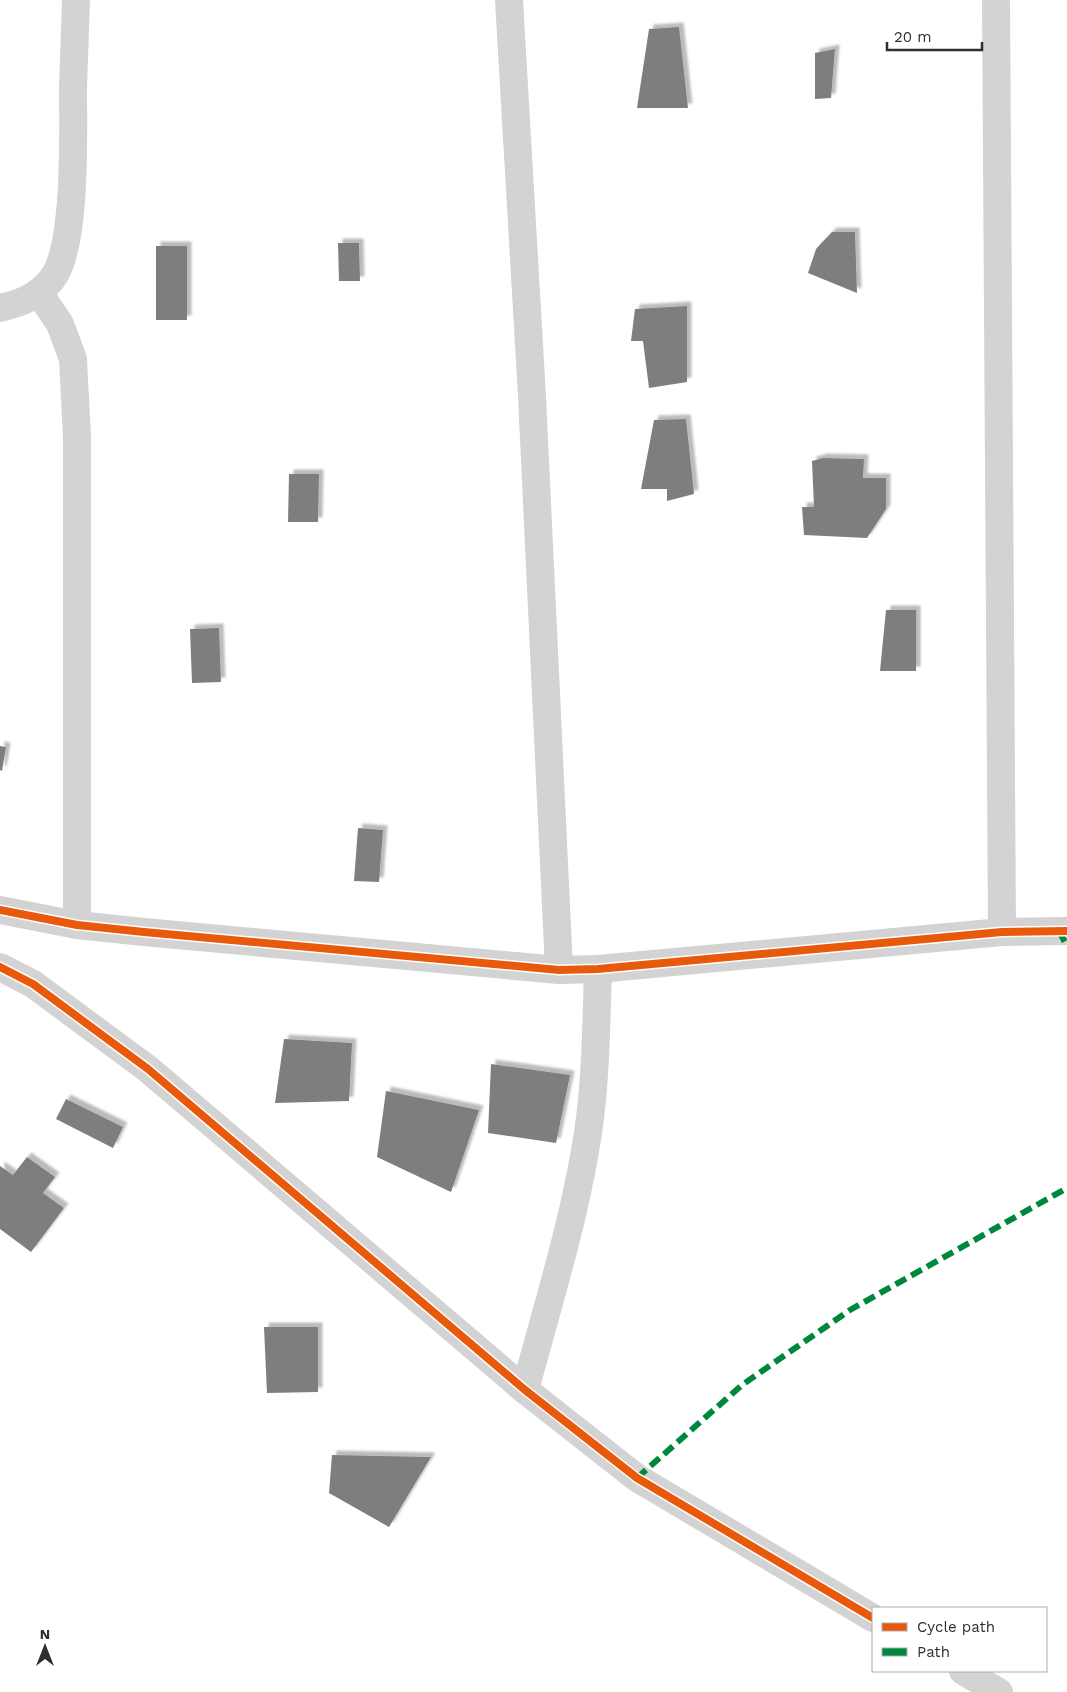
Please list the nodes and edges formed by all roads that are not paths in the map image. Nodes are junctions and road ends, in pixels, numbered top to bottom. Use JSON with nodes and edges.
{"nodes":[{"id":1,"x":76,"y":0,"type":"edge"},
{"id":2,"x":508,"y":0,"type":"edge"},
{"id":3,"x":996,"y":0,"type":"edge"},
{"id":4,"x":39,"y":293,"type":"junction"},
{"id":5,"x":0,"y":308,"type":"edge"},
{"id":6,"x":0,"y":910,"type":"edge"},
{"id":7,"x":77,"y":925,"type":"junction"},
{"id":8,"x":1067,"y":931,"type":"edge"},
{"id":9,"x":1002,"y":932,"type":"junction"},
{"id":10,"x":0,"y":967,"type":"edge"},
{"id":11,"x":598,"y":969,"type":"junction"},
{"id":12,"x":559,"y":970,"type":"junction"},
{"id":13,"x":525,"y":1390,"type":"junction"},
{"id":14,"x":872,"y":1617,"type":"edge"},
{"id":15,"x":965,"y":1672,"type":"edge"},
{"id":16,"x":999,"y":1692,"type":"edge"}],
"edges":[{"from":1,"to":4,"type":"street"},
{"from":2,"to":12,"type":"street"},
{"from":3,"to":9,"type":"street"},
{"from":4,"to":5,"type":"street"},
{"from":4,"to":7,"type":"street"},
{"from":6,"to":7,"type":"street"},
{"from":7,"to":12,"type":"street"},
{"from":8,"to":9,"type":"street"},
{"from":9,"to":11,"type":"street"},
{"from":10,"to":13,"type":"street"},
{"from":11,"to":12,"type":"street"},
{"from":11,"to":13,"type":"street"},
{"from":13,"to":14,"type":"street"},
{"from":15,"to":16,"type":"street"}]}
